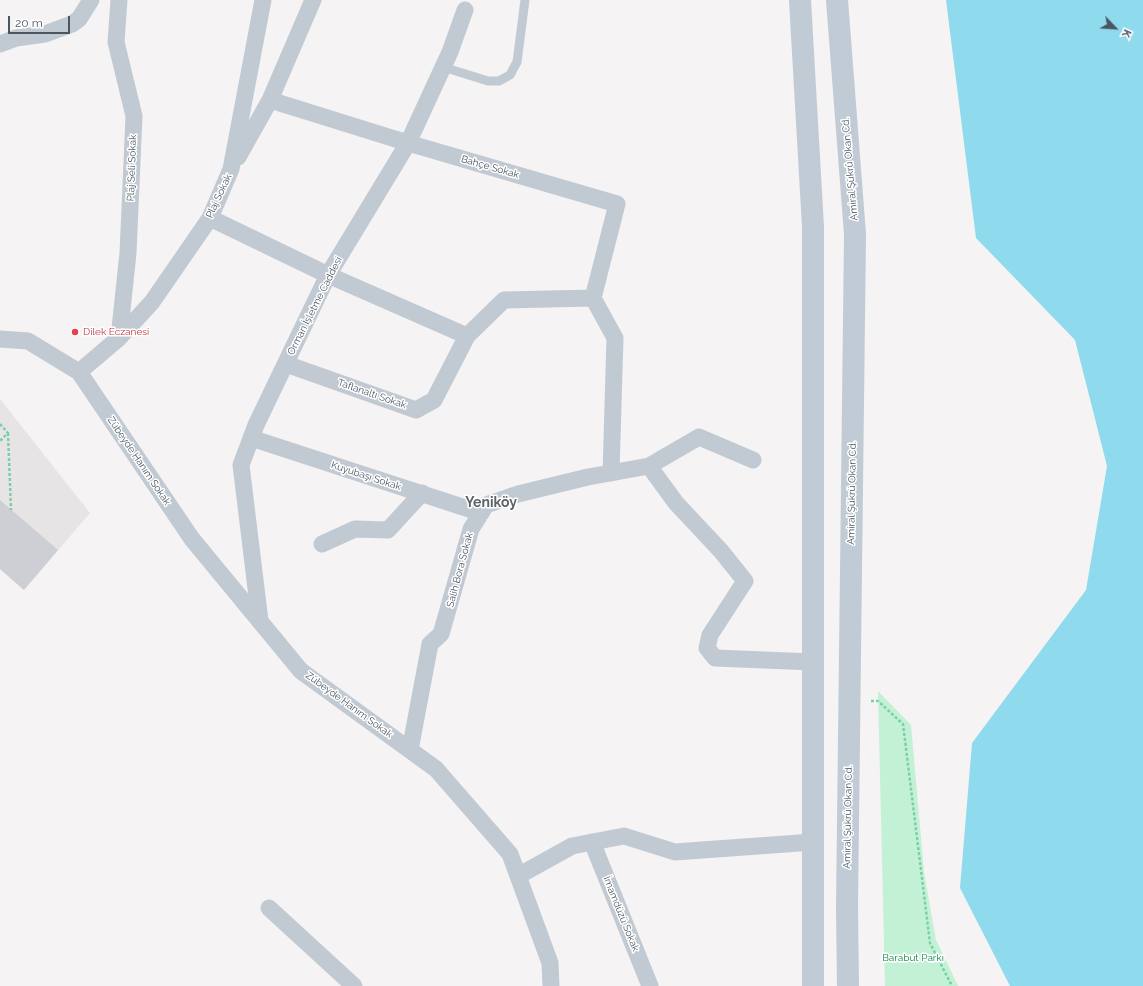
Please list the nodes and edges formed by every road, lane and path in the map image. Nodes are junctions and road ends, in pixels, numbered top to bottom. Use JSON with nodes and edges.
{"nodes":[{"id":1,"x":91,"y":0,"type":"edge"},
{"id":2,"x":119,"y":0,"type":"edge"},
{"id":3,"x":263,"y":0,"type":"edge"},
{"id":4,"x":313,"y":0,"type":"edge"},
{"id":5,"x":524,"y":0,"type":"edge"},
{"id":6,"x":800,"y":0,"type":"edge"},
{"id":7,"x":837,"y":0,"type":"edge"},
{"id":8,"x":465,"y":10,"type":"dead end"},
{"id":9,"x":0,"y":44,"type":"edge"},
{"id":10,"x":442,"y":67,"type":"junction"},
{"id":11,"x":270,"y":100,"type":"junction"},
{"id":12,"x":408,"y":143,"type":"junction"},
{"id":13,"x":231,"y":169,"type":"junction"},
{"id":14,"x":210,"y":218,"type":"junction"},
{"id":15,"x":328,"y":275,"type":"junction"},
{"id":16,"x":593,"y":298,"type":"junction"},
{"id":17,"x":468,"y":336,"type":"junction"},
{"id":18,"x":118,"y":338,"type":"junction"},
{"id":19,"x":0,"y":339,"type":"edge"},
{"id":20,"x":286,"y":364,"type":"junction"},
{"id":21,"x":79,"y":372,"type":"junction"},
{"id":22,"x":0,"y":424,"type":"edge"},
{"id":23,"x":8,"y":433,"type":"junction"},
{"id":24,"x":251,"y":438,"type":"junction"},
{"id":25,"x":0,"y":441,"type":"edge"},
{"id":26,"x":753,"y":460,"type":"dead end"},
{"id":27,"x":648,"y":466,"type":"junction"},
{"id":28,"x":611,"y":473,"type":"junction"},
{"id":29,"x":422,"y":494,"type":"junction"},
{"id":30,"x":11,"y":510,"type":"dead end"},
{"id":31,"x":481,"y":513,"type":"junction"},
{"id":32,"x":322,"y":544,"type":"dead end"},
{"id":33,"x":260,"y":621,"type":"junction"},
{"id":34,"x":813,"y":662,"type":"junction"},
{"id":35,"x":850,"y":700,"type":"junction"},
{"id":36,"x":410,"y":750,"type":"junction"},
{"id":37,"x":592,"y":842,"type":"junction"},
{"id":38,"x":813,"y":842,"type":"junction"},
{"id":39,"x":518,"y":876,"type":"junction"},
{"id":40,"x":268,"y":908,"type":"dead end"},
{"id":41,"x":354,"y":986,"type":"edge"},
{"id":42,"x":551,"y":986,"type":"edge"},
{"id":43,"x":650,"y":986,"type":"edge"},
{"id":44,"x":813,"y":986,"type":"edge"},
{"id":45,"x":848,"y":986,"type":"edge"},
{"id":46,"x":952,"y":986,"type":"edge"}],
"edges":[{"from":1,"to":9,"type":"street"},
{"from":2,"to":18,"type":"street","name":"Plaj Seli Sokak"},
{"from":3,"to":13,"type":"street","name":"Plaj Sokak"},
{"from":4,"to":11,"type":"street"},
{"from":5,"to":10,"type":"lane"},
{"from":6,"to":34,"type":"main road"},
{"from":7,"to":35,"type":"main road","name":"Amiral Şükrü Okan Cd."},
{"from":8,"to":10,"type":"street","name":"Orman İşletme Caddesi"},
{"from":10,"to":12,"type":"street","name":"Orman İşletme Caddesi"},
{"from":11,"to":12,"type":"street","name":"Bahçe Sokak"},
{"from":11,"to":13,"type":"street"},
{"from":12,"to":15,"type":"street","name":"Orman İşletme Caddesi"},
{"from":12,"to":16,"type":"street","name":"Bahçe Sokak"},
{"from":13,"to":14,"type":"street","name":"Plaj Sokak"},
{"from":14,"to":15,"type":"street"},
{"from":14,"to":18,"type":"street","name":"Plaj Sokak"},
{"from":15,"to":17,"type":"street"},
{"from":15,"to":20,"type":"street","name":"Orman İşletme Caddesi"},
{"from":16,"to":17,"type":"street"},
{"from":16,"to":28,"type":"street"},
{"from":17,"to":20,"type":"street","name":"Taflanaltı Sokak"},
{"from":18,"to":21,"type":"street","name":"Plaj Sokak"},
{"from":19,"to":21,"type":"street"},
{"from":20,"to":24,"type":"street","name":"Orman İşletme Caddesi"},
{"from":21,"to":33,"type":"street","name":"Zübeyde Hanım Sokak"},
{"from":22,"to":23,"type":"path"},
{"from":23,"to":25,"type":"path"},
{"from":23,"to":30,"type":"path"},
{"from":24,"to":29,"type":"street","name":"Kuyubaşı Sokak"},
{"from":24,"to":33,"type":"street","name":"Orman İşletme Caddesi"},
{"from":26,"to":27,"type":"street","name":"Salih Bora Sokak"},
{"from":27,"to":28,"type":"street","name":"Salih Bora Sokak"},
{"from":27,"to":34,"type":"street"},
{"from":28,"to":31,"type":"street","name":"Salih Bora Sokak"},
{"from":29,"to":31,"type":"street","name":"Kuyubaşı Sokak"},
{"from":29,"to":32,"type":"street"},
{"from":31,"to":36,"type":"street","name":"Salih Bora Sokak"},
{"from":33,"to":36,"type":"street","name":"Zübeyde Hanım Sokak"},
{"from":34,"to":38,"type":"main road"},
{"from":35,"to":45,"type":"main road","name":"Amiral Şükrü Okan Cd."},
{"from":35,"to":46,"type":"path"},
{"from":36,"to":39,"type":"street","name":"Zübeyde Hanım Sokak"},
{"from":37,"to":38,"type":"street"},
{"from":37,"to":39,"type":"street"},
{"from":37,"to":43,"type":"street","name":"İmamdüzü Sokak"},
{"from":38,"to":44,"type":"main road"},
{"from":39,"to":42,"type":"street","name":"Zübeyde Hanım Sokak"},
{"from":40,"to":41,"type":"street"}]}
